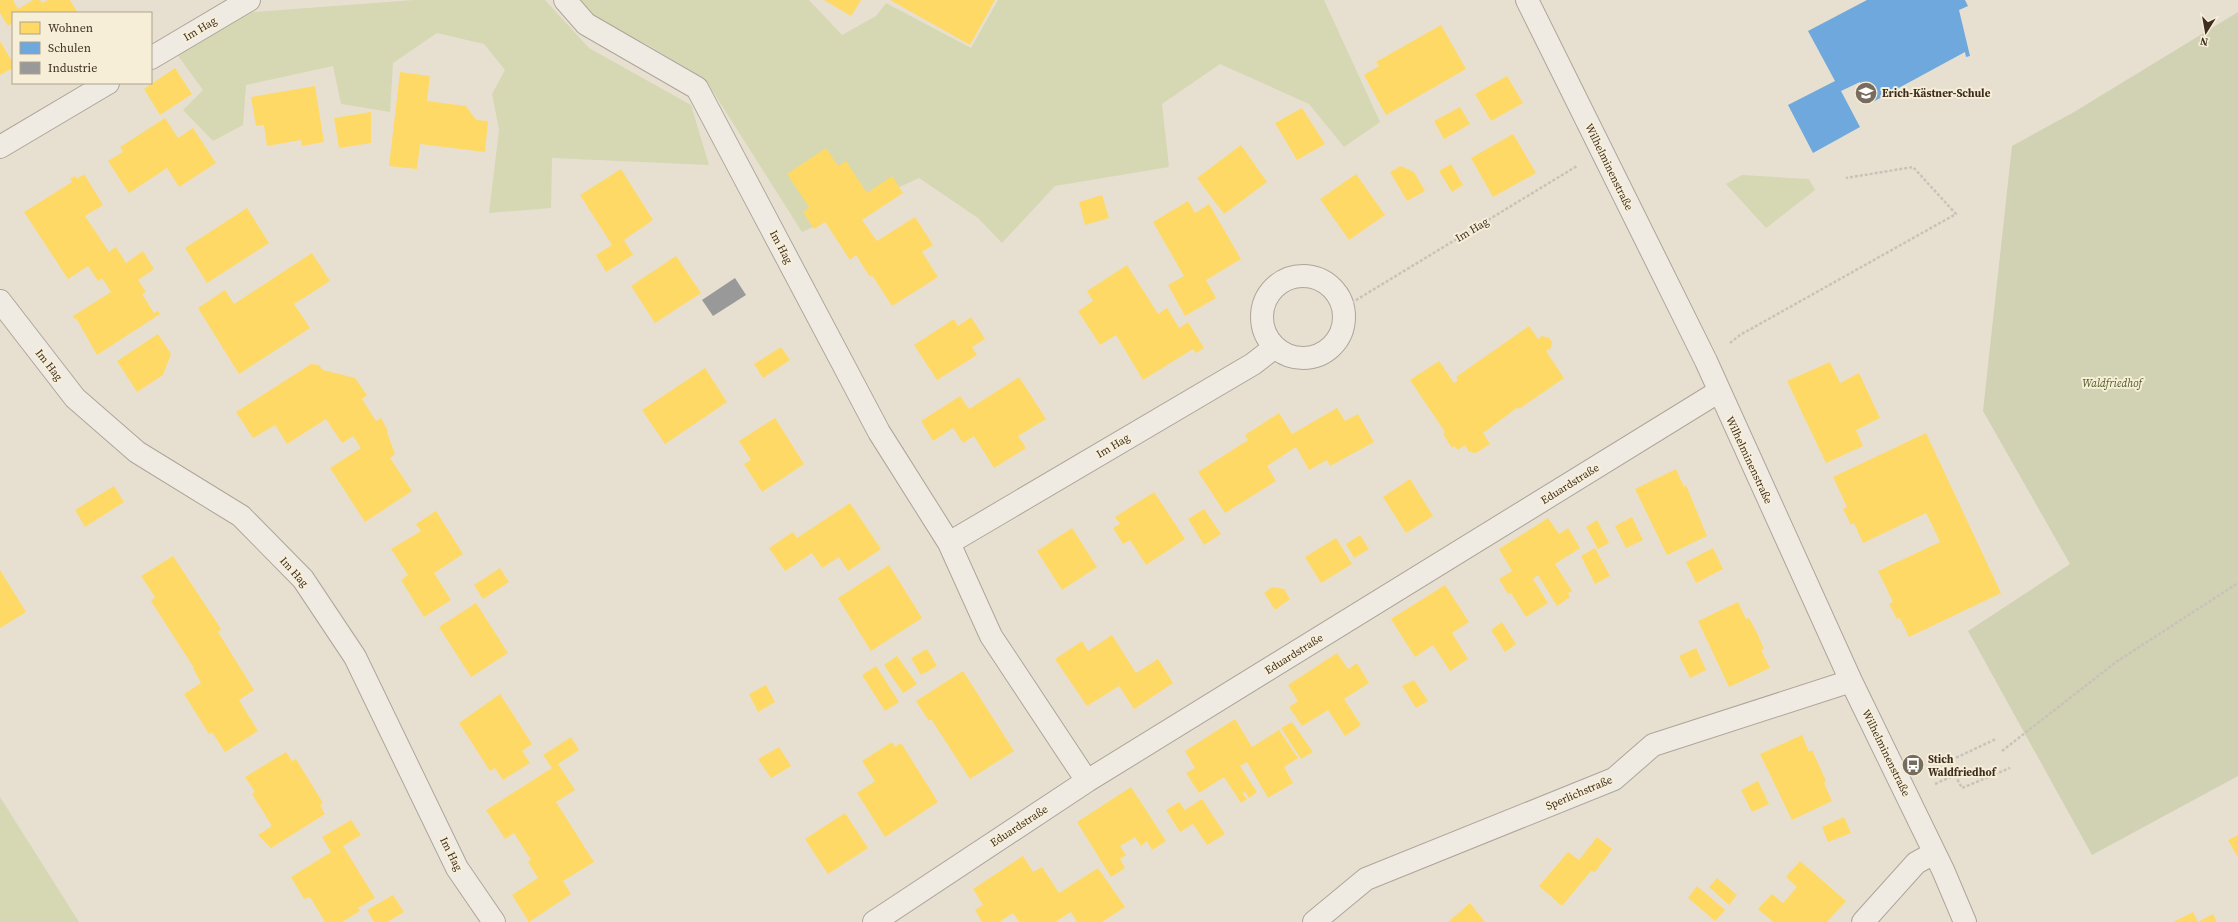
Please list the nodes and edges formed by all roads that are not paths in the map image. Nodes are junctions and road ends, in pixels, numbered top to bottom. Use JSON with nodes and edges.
{"nodes":[{"id":1,"x":248,"y":0,"type":"edge"},
{"id":2,"x":565,"y":0,"type":"edge"},
{"id":3,"x":1527,"y":0,"type":"edge"},
{"id":4,"x":152,"y":57,"type":"edge"},
{"id":5,"x":106,"y":84,"type":"edge"},
{"id":6,"x":0,"y":147,"type":"edge"},
{"id":7,"x":0,"y":301,"type":"edge"},
{"id":8,"x":1274,"y":348,"type":"junction"},
{"id":9,"x":1718,"y":392,"type":"junction"},
{"id":10,"x":949,"y":543,"type":"junction"},
{"id":11,"x":1851,"y":681,"type":"junction"},
{"id":12,"x":1087,"y":781,"type":"junction"},
{"id":13,"x":1934,"y":853,"type":"junction"},
{"id":14,"x":494,"y":922,"type":"edge"},
{"id":15,"x":874,"y":922,"type":"edge"},
{"id":16,"x":1314,"y":922,"type":"edge"},
{"id":17,"x":1863,"y":922,"type":"edge"},
{"id":18,"x":1965,"y":922,"type":"edge"}],
"edges":[{"from":1,"to":4,"type":"street","name":"Im Hag"},
{"from":2,"to":10,"type":"street","name":"Im Hag"},
{"from":3,"to":9,"type":"street","name":"Wilhelminenstraße"},
{"from":5,"to":6,"type":"street"},
{"from":7,"to":14,"type":"street","name":"Im Hag"},
{"from":8,"to":8,"type":"street"},
{"from":8,"to":10,"type":"street","name":"Im Hag"},
{"from":9,"to":11,"type":"street","name":"Wilhelminenstraße"},
{"from":9,"to":12,"type":"street","name":"Eduardstraße"},
{"from":10,"to":12,"type":"street","name":"Im Hag"},
{"from":11,"to":13,"type":"street","name":"Wilhelminenstraße"},
{"from":11,"to":16,"type":"street","name":"Sperlichstraße"},
{"from":12,"to":15,"type":"street","name":"Eduardstraße"},
{"from":13,"to":17,"type":"street"},
{"from":13,"to":18,"type":"street","name":"Wilhelminenstraße"}]}
